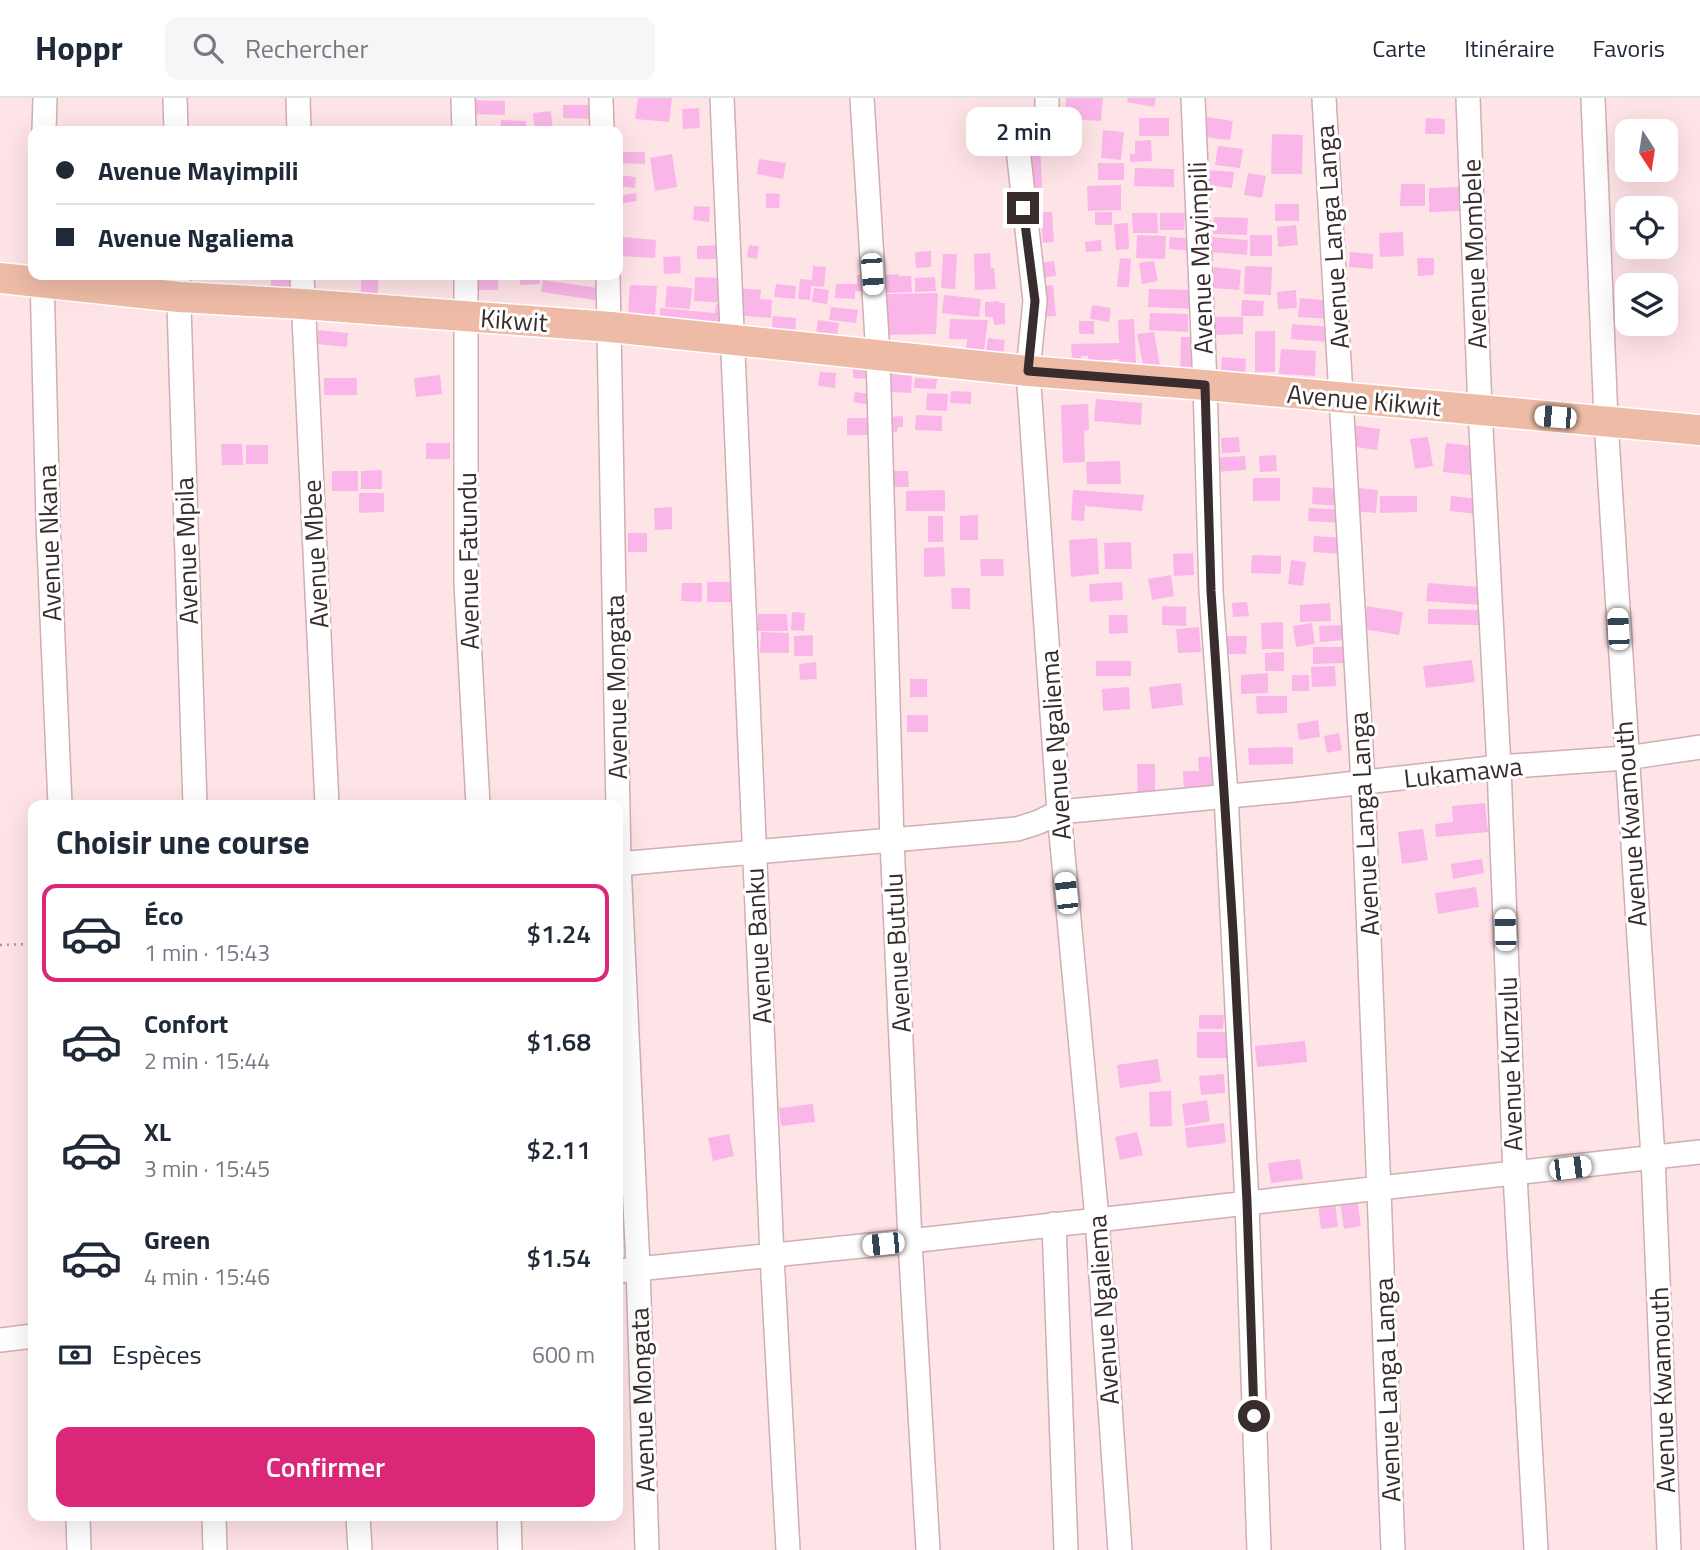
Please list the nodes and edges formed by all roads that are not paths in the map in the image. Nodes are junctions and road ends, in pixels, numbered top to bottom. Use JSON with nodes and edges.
{"nodes":[{"id":1,"x":45,"y":98,"type":"edge"},
{"id":2,"x":175,"y":98,"type":"edge"},
{"id":3,"x":298,"y":98,"type":"edge"},
{"id":4,"x":463,"y":98,"type":"edge"},
{"id":5,"x":601,"y":98,"type":"edge"},
{"id":6,"x":722,"y":98,"type":"edge"},
{"id":7,"x":862,"y":98,"type":"edge"},
{"id":8,"x":1047,"y":98,"type":"edge"},
{"id":9,"x":1193,"y":98,"type":"edge"},
{"id":10,"x":1324,"y":98,"type":"edge"},
{"id":11,"x":1468,"y":98,"type":"edge"},
{"id":12,"x":1593,"y":98,"type":"edge"},
{"id":13,"x":44,"y":126,"type":"edge"},
{"id":14,"x":176,"y":126,"type":"edge"},
{"id":15,"x":299,"y":126,"type":"edge"},
{"id":16,"x":464,"y":126,"type":"edge"},
{"id":17,"x":602,"y":126,"type":"edge"},
{"id":18,"x":1047,"y":127,"type":"dead end"},
{"id":19,"x":1018,"y":149,"type":"dead end"},
{"id":20,"x":0,"y":278,"type":"edge"},
{"id":21,"x":28,"y":278,"type":"edge"},
{"id":22,"x":42,"y":280,"type":"edge"},
{"id":23,"x":76,"y":280,"type":"edge"},
{"id":24,"x":466,"y":280,"type":"edge"},
{"id":25,"x":608,"y":280,"type":"edge"},
{"id":26,"x":178,"y":286,"type":"edge"},
{"id":27,"x":302,"y":289,"type":"edge"},
{"id":28,"x":467,"y":317,"type":"junction"},
{"id":29,"x":611,"y":327,"type":"junction"},
{"id":30,"x":734,"y":341,"type":"junction"},
{"id":31,"x":878,"y":355,"type":"junction"},
{"id":32,"x":1028,"y":371,"type":"junction"},
{"id":33,"x":1205,"y":385,"type":"junction"},
{"id":34,"x":1342,"y":399,"type":"junction"},
{"id":35,"x":1480,"y":410,"type":"junction"},
{"id":36,"x":1606,"y":421,"type":"junction"},
{"id":37,"x":1700,"y":430,"type":"edge"},
{"id":38,"x":1700,"y":747,"type":"edge"},
{"id":39,"x":1626,"y":758,"type":"junction"},
{"id":40,"x":1499,"y":767,"type":"junction"},
{"id":41,"x":1363,"y":783,"type":"junction"},
{"id":42,"x":1226,"y":795,"type":"junction"},
{"id":43,"x":60,"y":800,"type":"edge"},
{"id":44,"x":195,"y":800,"type":"edge"},
{"id":45,"x":327,"y":800,"type":"edge"},
{"id":46,"x":478,"y":800,"type":"edge"},
{"id":47,"x":617,"y":800,"type":"edge"},
{"id":48,"x":1059,"y":812,"type":"junction"},
{"id":49,"x":892,"y":841,"type":"junction"},
{"id":50,"x":754,"y":853,"type":"junction"},
{"id":51,"x":623,"y":864,"type":"edge"},
{"id":52,"x":623,"y":1066,"type":"edge"},
{"id":53,"x":1700,"y":1152,"type":"edge"},
{"id":54,"x":1653,"y":1157,"type":"junction"},
{"id":55,"x":1514,"y":1175,"type":"junction"},
{"id":56,"x":1380,"y":1187,"type":"junction"},
{"id":57,"x":1247,"y":1202,"type":"junction"},
{"id":58,"x":1097,"y":1219,"type":"junction"},
{"id":59,"x":1054,"y":1224,"type":"junction"},
{"id":60,"x":910,"y":1241,"type":"junction"},
{"id":61,"x":772,"y":1256,"type":"junction"},
{"id":62,"x":628,"y":1269,"type":"edge"},
{"id":63,"x":28,"y":1337,"type":"edge"},
{"id":64,"x":0,"y":1340,"type":"edge"},
{"id":65,"x":78,"y":1521,"type":"edge"},
{"id":66,"x":214,"y":1521,"type":"edge"},
{"id":67,"x":358,"y":1521,"type":"edge"},
{"id":68,"x":509,"y":1521,"type":"edge"},
{"id":69,"x":79,"y":1550,"type":"edge"},
{"id":70,"x":215,"y":1550,"type":"edge"},
{"id":71,"x":359,"y":1550,"type":"edge"},
{"id":72,"x":510,"y":1550,"type":"edge"},
{"id":73,"x":647,"y":1550,"type":"edge"},
{"id":74,"x":788,"y":1550,"type":"edge"},
{"id":75,"x":928,"y":1550,"type":"edge"},
{"id":76,"x":1066,"y":1550,"type":"edge"},
{"id":77,"x":1120,"y":1550,"type":"edge"},
{"id":78,"x":1259,"y":1550,"type":"edge"},
{"id":79,"x":1393,"y":1550,"type":"edge"},
{"id":80,"x":1536,"y":1550,"type":"edge"},
{"id":81,"x":1669,"y":1550,"type":"edge"}],
"edges":[{"from":1,"to":13,"type":"street"},
{"from":2,"to":14,"type":"street"},
{"from":3,"to":15,"type":"street"},
{"from":4,"to":16,"type":"street"},
{"from":5,"to":17,"type":"street"},
{"from":6,"to":30,"type":"street","name":"Avenue Banku"},
{"from":7,"to":31,"type":"street","name":"Avenue Butulu"},
{"from":8,"to":18,"type":"street"},
{"from":9,"to":33,"type":"street","name":"Avenue Mayimpili"},
{"from":10,"to":34,"type":"street","name":"Avenue Langa Langa"},
{"from":11,"to":35,"type":"street","name":"Avenue Mombele"},
{"from":12,"to":36,"type":"street","name":"Avenue Kwamouth"},
{"from":19,"to":32,"type":"street","name":"Avenue Ngaliema"},
{"from":20,"to":21,"type":"main road","name":"Kikwit"},
{"from":22,"to":43,"type":"street","name":"Avenue Nkana"},
{"from":23,"to":26,"type":"main road","name":"Kikwit"},
{"from":24,"to":28,"type":"street","name":"Avenue Fatundu"},
{"from":25,"to":29,"type":"street","name":"Avenue Mongata"},
{"from":26,"to":27,"type":"main road","name":"Kikwit"},
{"from":26,"to":44,"type":"street","name":"Avenue Mpila"},
{"from":27,"to":28,"type":"main road","name":"Kikwit"},
{"from":27,"to":45,"type":"street","name":"Avenue Mbee"},
{"from":28,"to":29,"type":"main road","name":"Kikwit"},
{"from":28,"to":46,"type":"street","name":"Avenue Fatundu"},
{"from":29,"to":30,"type":"main road","name":"Kikwit"},
{"from":29,"to":47,"type":"street","name":"Avenue Mongata"},
{"from":30,"to":31,"type":"main road","name":"Kikwit"},
{"from":30,"to":50,"type":"street","name":"Avenue Banku"},
{"from":31,"to":32,"type":"main road","name":"Kikwit"},
{"from":31,"to":49,"type":"street","name":"Avenue Butulu"},
{"from":32,"to":33,"type":"main road","name":"Avenue Kikwit"},
{"from":32,"to":48,"type":"street","name":"Avenue Ngaliema"},
{"from":33,"to":34,"type":"main road","name":"Avenue Kikwit"},
{"from":33,"to":42,"type":"street","name":"Avenue Mayimpili"},
{"from":34,"to":35,"type":"main road","name":"Avenue Kikwit"},
{"from":34,"to":41,"type":"street","name":"Avenue Langa Langa"},
{"from":35,"to":36,"type":"main road","name":"Avenue Kikwit"},
{"from":35,"to":40,"type":"street","name":"Avenue Kunzulu"},
{"from":36,"to":37,"type":"main road","name":"Avenue Kikwit"},
{"from":36,"to":39,"type":"street","name":"Avenue Kwamouth"},
{"from":38,"to":39,"type":"street","name":"Lukamawa"},
{"from":39,"to":40,"type":"street","name":"Lukamawa"},
{"from":39,"to":54,"type":"street","name":"Avenue Kwamouth"},
{"from":40,"to":41,"type":"street","name":"Lukamawa"},
{"from":40,"to":55,"type":"street","name":"Avenue Kunzulu"},
{"from":41,"to":42,"type":"street","name":"Lukamawa"},
{"from":41,"to":56,"type":"street","name":"Avenue Langa Langa"},
{"from":42,"to":48,"type":"street","name":"Lukamawa"},
{"from":42,"to":57,"type":"street","name":"Avenue Mayimpili"},
{"from":48,"to":49,"type":"street","name":"Lukamawa"},
{"from":48,"to":58,"type":"street","name":"Avenue Ngaliema"},
{"from":49,"to":50,"type":"street","name":"Lukamawa"},
{"from":49,"to":60,"type":"street","name":"Avenue Butulu"},
{"from":50,"to":51,"type":"street","name":"Lukamawa"},
{"from":50,"to":61,"type":"street","name":"Avenue Banku"},
{"from":52,"to":62,"type":"street","name":"Avenue Mongata"},
{"from":53,"to":54,"type":"street"},
{"from":54,"to":55,"type":"street"},
{"from":54,"to":81,"type":"street","name":"Avenue Kwamouth"},
{"from":55,"to":56,"type":"street"},
{"from":55,"to":80,"type":"street","name":"Avenue Kunzulu"},
{"from":56,"to":57,"type":"street"},
{"from":56,"to":79,"type":"street","name":"Avenue Langa Langa"},
{"from":57,"to":58,"type":"street"},
{"from":57,"to":78,"type":"street","name":"Avenue Mayimpili"},
{"from":58,"to":59,"type":"street"},
{"from":58,"to":77,"type":"street","name":"Avenue Ngaliema"},
{"from":59,"to":60,"type":"street"},
{"from":59,"to":76,"type":"street"},
{"from":60,"to":61,"type":"street"},
{"from":60,"to":75,"type":"street","name":"Avenue Butulu"},
{"from":61,"to":62,"type":"street"},
{"from":61,"to":74,"type":"street","name":"Avenue Banku"},
{"from":62,"to":73,"type":"street","name":"Avenue Mongata"},
{"from":63,"to":64,"type":"street"},
{"from":65,"to":69,"type":"street"},
{"from":66,"to":70,"type":"street"},
{"from":67,"to":71,"type":"street"},
{"from":68,"to":72,"type":"street"}]}
